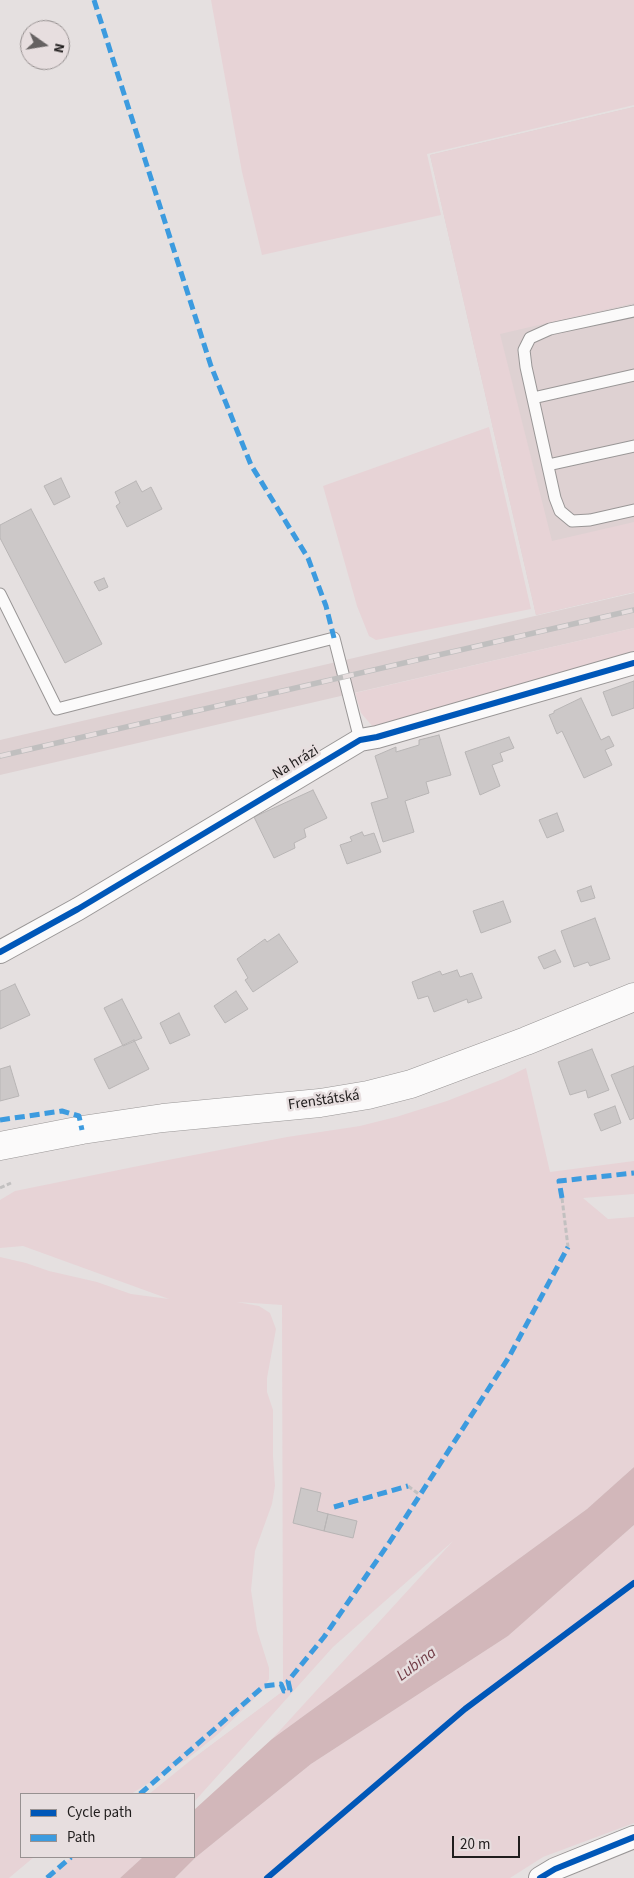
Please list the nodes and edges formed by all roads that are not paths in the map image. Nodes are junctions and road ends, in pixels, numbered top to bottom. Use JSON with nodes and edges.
{"nodes":[{"id":1,"x":634,"y":311,"type":"edge"},
{"id":2,"x":634,"y":375,"type":"edge"},
{"id":3,"x":533,"y":398,"type":"junction"},
{"id":4,"x":634,"y":446,"type":"edge"},
{"id":5,"x":548,"y":465,"type":"junction"},
{"id":6,"x":634,"y":510,"type":"edge"},
{"id":7,"x":0,"y":594,"type":"edge"},
{"id":8,"x":634,"y":663,"type":"edge"},
{"id":9,"x":360,"y":740,"type":"junction"},
{"id":10,"x":0,"y":952,"type":"edge"},
{"id":11,"x":634,"y":997,"type":"edge"},
{"id":12,"x":0,"y":1146,"type":"edge"},
{"id":13,"x":634,"y":1837,"type":"edge"},
{"id":14,"x":540,"y":1878,"type":"edge"}],
"edges":[{"from":1,"to":3,"type":"lane"},
{"from":2,"to":3,"type":"lane"},
{"from":3,"to":5,"type":"lane"},
{"from":4,"to":5,"type":"lane"},
{"from":5,"to":6,"type":"lane"},
{"from":7,"to":9,"type":"lane"},
{"from":8,"to":9,"type":"street","name":"Na hrázi"},
{"from":9,"to":10,"type":"street","name":"Na hrázi"},
{"from":11,"to":12,"type":"main road","name":"Frenštátská"},
{"from":13,"to":14,"type":"street"}]}
